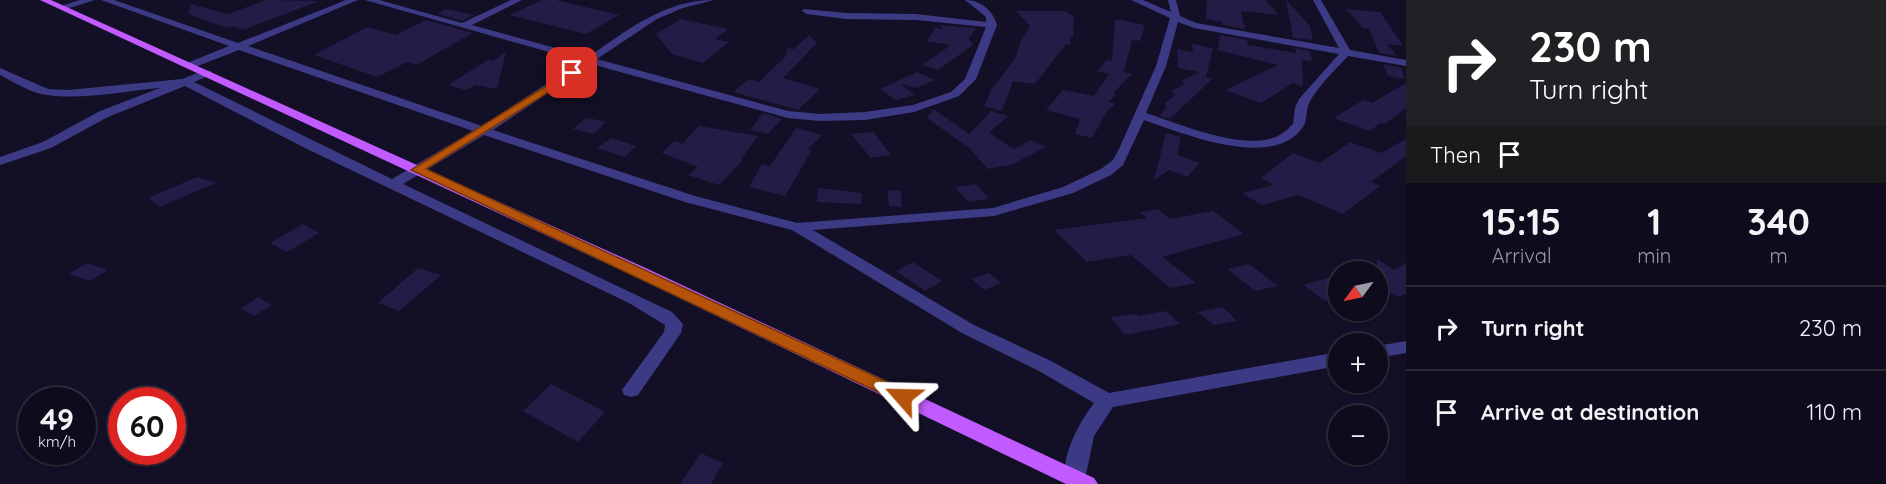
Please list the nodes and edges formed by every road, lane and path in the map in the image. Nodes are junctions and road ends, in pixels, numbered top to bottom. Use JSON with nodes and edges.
{"nodes":[{"id":1,"x":45,"y":0,"type":"edge"},
{"id":2,"x":91,"y":0,"type":"edge"},
{"id":3,"x":105,"y":0,"type":"edge"},
{"id":4,"x":354,"y":0,"type":"edge"},
{"id":5,"x":369,"y":0,"type":"edge"},
{"id":6,"x":518,"y":0,"type":"edge"},
{"id":7,"x":710,"y":0,"type":"edge"},
{"id":8,"x":969,"y":0,"type":"edge"},
{"id":9,"x":1135,"y":0,"type":"edge"},
{"id":10,"x":1173,"y":0,"type":"edge"},
{"id":11,"x":1317,"y":0,"type":"edge"},
{"id":12,"x":63,"y":7,"type":"junction"},
{"id":13,"x":807,"y":11,"type":"dead end"},
{"id":14,"x":1174,"y":18,"type":"junction"},
{"id":15,"x":992,"y":25,"type":"junction"},
{"id":16,"x":463,"y":26,"type":"junction"},
{"id":17,"x":241,"y":45,"type":"junction"},
{"id":18,"x":1346,"y":52,"type":"junction"},
{"id":19,"x":590,"y":62,"type":"junction"},
{"id":20,"x":1406,"y":63,"type":"edge"},
{"id":21,"x":190,"y":65,"type":"junction"},
{"id":22,"x":0,"y":71,"type":"edge"},
{"id":23,"x":207,"y":73,"type":"junction"},
{"id":24,"x":186,"y":82,"type":"junction"},
{"id":25,"x":1140,"y":115,"type":"junction"},
{"id":26,"x":484,"y":130,"type":"junction"},
{"id":27,"x":0,"y":161,"type":"edge"},
{"id":28,"x":417,"y":170,"type":"junction"},
{"id":29,"x":392,"y":185,"type":"junction"},
{"id":30,"x":798,"y":227,"type":"junction"},
{"id":31,"x":1406,"y":347,"type":"edge"},
{"id":32,"x":1388,"y":350,"type":"edge"},
{"id":33,"x":1328,"y":361,"type":"edge"},
{"id":34,"x":631,"y":390,"type":"dead end"},
{"id":35,"x":1107,"y":401,"type":"junction"},
{"id":36,"x":1081,"y":481,"type":"edge"}],
"edges":[{"from":1,"to":12,"type":"main road"},
{"from":2,"to":12,"type":"street"},
{"from":3,"to":17,"type":"street"},
{"from":4,"to":17,"type":"street"},
{"from":5,"to":16,"type":"street"},
{"from":6,"to":16,"type":"street"},
{"from":7,"to":19,"type":"street"},
{"from":8,"to":15,"type":"street"},
{"from":9,"to":14,"type":"street"},
{"from":10,"to":14,"type":"street"},
{"from":11,"to":18,"type":"street"},
{"from":12,"to":21,"type":"main road"},
{"from":13,"to":15,"type":"street"},
{"from":14,"to":18,"type":"street"},
{"from":14,"to":25,"type":"street"},
{"from":15,"to":19,"type":"street"},
{"from":16,"to":19,"type":"street"},
{"from":17,"to":21,"type":"street"},
{"from":17,"to":26,"type":"street"},
{"from":18,"to":20,"type":"street"},
{"from":18,"to":25,"type":"street"},
{"from":19,"to":26,"type":"street"},
{"from":21,"to":23,"type":"main road"},
{"from":22,"to":24,"type":"street"},
{"from":23,"to":24,"type":"street"},
{"from":23,"to":28,"type":"main road"},
{"from":24,"to":27,"type":"street"},
{"from":24,"to":29,"type":"street"},
{"from":25,"to":30,"type":"street"},
{"from":26,"to":28,"type":"street"},
{"from":26,"to":30,"type":"street"},
{"from":28,"to":29,"type":"street"},
{"from":28,"to":36,"type":"main road"},
{"from":29,"to":34,"type":"street"},
{"from":30,"to":35,"type":"street"},
{"from":31,"to":32,"type":"street"},
{"from":33,"to":35,"type":"street"},
{"from":35,"to":36,"type":"street"}]}
